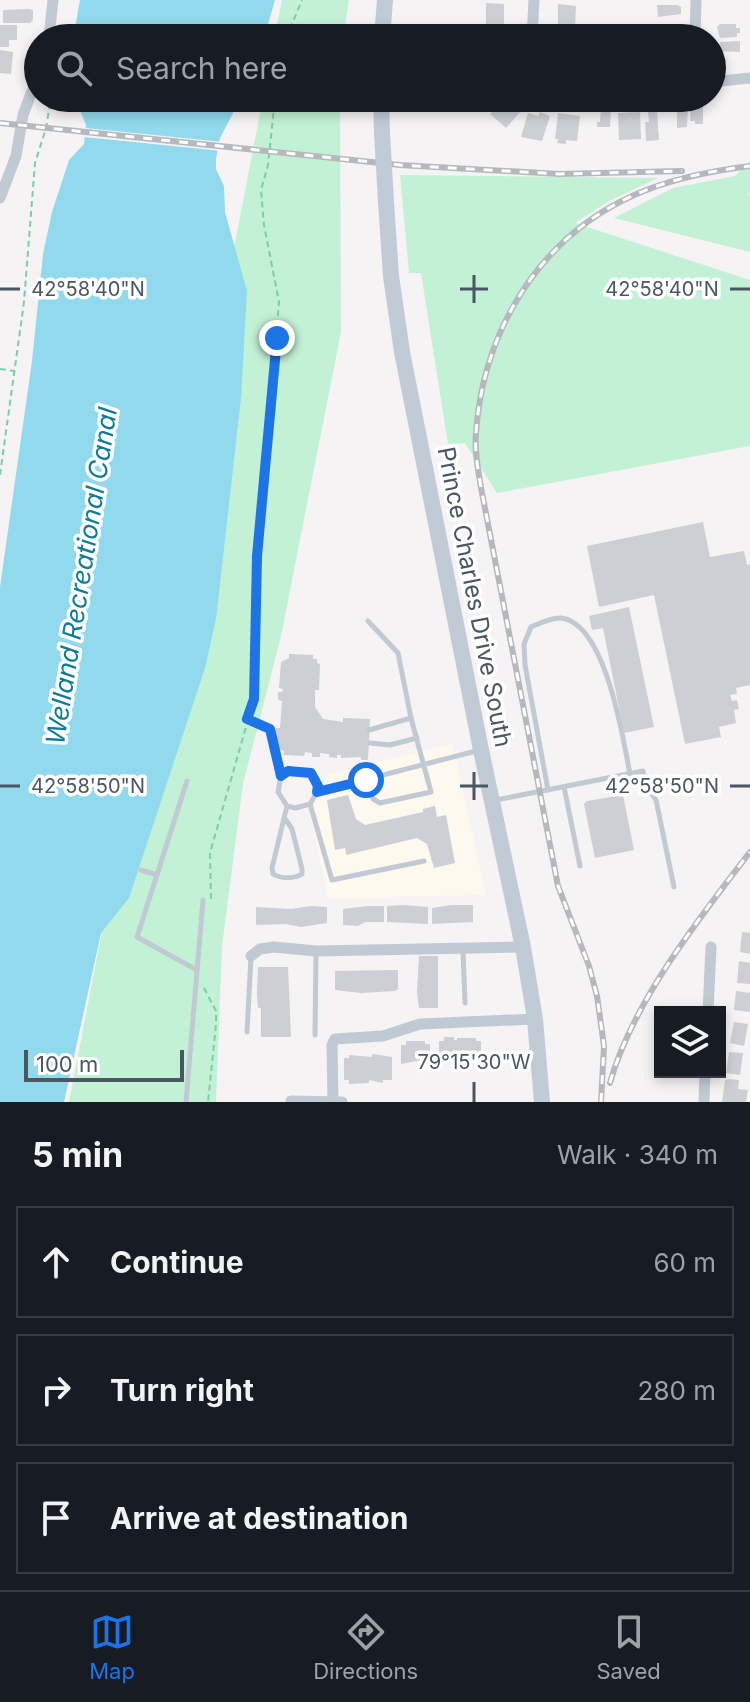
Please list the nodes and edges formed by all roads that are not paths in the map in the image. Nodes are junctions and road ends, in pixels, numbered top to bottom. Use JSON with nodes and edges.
{"nodes":[{"id":1,"x":53,"y":0,"type":"edge"},
{"id":2,"x":385,"y":0,"type":"edge"},
{"id":3,"x":534,"y":0,"type":"edge"},
{"id":4,"x":696,"y":0,"type":"edge"},
{"id":5,"x":50,"y":24,"type":"edge"},
{"id":6,"x":383,"y":24,"type":"edge"},
{"id":7,"x":533,"y":24,"type":"edge"},
{"id":8,"x":695,"y":24,"type":"edge"},
{"id":9,"x":750,"y":78,"type":"edge"},
{"id":10,"x":726,"y":81,"type":"edge"},
{"id":11,"x":24,"y":112,"type":"edge"},
{"id":12,"x":381,"y":112,"type":"edge"},
{"id":13,"x":1,"y":191,"type":"edge"},
{"id":14,"x":368,"y":621,"type":"dead end"},
{"id":15,"x":411,"y":718,"type":"junction"},
{"id":16,"x":369,"y":730,"type":"dead end"},
{"id":17,"x":417,"y":738,"type":"junction"},
{"id":18,"x":370,"y":743,"type":"dead end"},
{"id":19,"x":481,"y":750,"type":"junction"},
{"id":20,"x":423,"y":763,"type":"junction"},
{"id":21,"x":630,"y":774,"type":"junction"},
{"id":22,"x":366,"y":780,"type":"junction"},
{"id":23,"x":187,"y":781,"type":"dead end"},
{"id":24,"x":564,"y":787,"type":"junction"},
{"id":25,"x":548,"y":790,"type":"junction"},
{"id":26,"x":317,"y":792,"type":"junction"},
{"id":27,"x":491,"y":801,"type":"junction"},
{"id":28,"x":310,"y":804,"type":"junction"},
{"id":29,"x":287,"y":806,"type":"junction"},
{"id":30,"x":286,"y":820,"type":"junction"},
{"id":31,"x":424,"y":861,"type":"dead end"},
{"id":32,"x":580,"y":866,"type":"dead end"},
{"id":33,"x":141,"y":870,"type":"dead end"},
{"id":34,"x":157,"y":875,"type":"junction"},
{"id":35,"x":674,"y":887,"type":"dead end"},
{"id":36,"x":203,"y":900,"type":"dead end"},
{"id":37,"x":523,"y":947,"type":"junction"},
{"id":38,"x":711,"y":947,"type":"dead end"},
{"id":39,"x":463,"y":949,"type":"junction"},
{"id":40,"x":316,"y":951,"type":"junction"},
{"id":41,"x":251,"y":956,"type":"joint"},
{"id":42,"x":195,"y":969,"type":"junction"},
{"id":43,"x":465,"y":1003,"type":"dead end"},
{"id":44,"x":708,"y":1006,"type":"edge"},
{"id":45,"x":535,"y":1019,"type":"junction"},
{"id":46,"x":247,"y":1032,"type":"dead end"},
{"id":47,"x":315,"y":1035,"type":"dead end"},
{"id":48,"x":705,"y":1078,"type":"edge"},
{"id":49,"x":291,"y":1101,"type":"edge"},
{"id":50,"x":186,"y":1102,"type":"edge"},
{"id":51,"x":336,"y":1102,"type":"edge"},
{"id":52,"x":542,"y":1102,"type":"edge"},
{"id":53,"x":704,"y":1102,"type":"edge"}],
"edges":[{"from":1,"to":5,"type":"street"},
{"from":2,"to":6,"type":"main road"},
{"from":3,"to":7,"type":"street"},
{"from":4,"to":8,"type":"street"},
{"from":9,"to":10,"type":"street"},
{"from":11,"to":13,"type":"street"},
{"from":12,"to":19,"type":"main road","name":"Prince Charles Drive South","bridge":true},
{"from":14,"to":15,"type":"lane"},
{"from":15,"to":16,"type":"lane"},
{"from":15,"to":17,"type":"lane"},
{"from":17,"to":18,"type":"lane"},
{"from":17,"to":20,"type":"lane"},
{"from":19,"to":20,"type":"lane"},
{"from":19,"to":27,"type":"main road","name":"Prince Charles Drive South"},
{"from":20,"to":22,"type":"lane"},
{"from":20,"to":22,"type":"lane"},
{"from":21,"to":24,"type":"lane"},
{"from":21,"to":25,"type":"lane"},
{"from":21,"to":35,"type":"lane"},
{"from":22,"to":26,"type":"lane"},
{"from":23,"to":34,"type":"lane"},
{"from":24,"to":25,"type":"lane"},
{"from":24,"to":32,"type":"lane"},
{"from":25,"to":27,"type":"lane"},
{"from":26,"to":28,"type":"lane"},
{"from":26,"to":29,"type":"lane"},
{"from":27,"to":37,"type":"main road","name":"Prince Charles Drive South"},
{"from":28,"to":29,"type":"lane"},
{"from":28,"to":31,"type":"lane"},
{"from":29,"to":30,"type":"lane"},
{"from":30,"to":30,"type":"lane"},
{"from":33,"to":34,"type":"lane"},
{"from":34,"to":42,"type":"lane"},
{"from":36,"to":42,"type":"lane"},
{"from":37,"to":39,"type":"street"},
{"from":37,"to":45,"type":"main road","name":"Prince Charles Drive South"},
{"from":38,"to":44,"type":"street"},
{"from":39,"to":40,"type":"street"},
{"from":39,"to":43,"type":"lane"},
{"from":40,"to":41,"type":"street"},
{"from":40,"to":47,"type":"lane"},
{"from":41,"to":46,"type":"lane"},
{"from":42,"to":50,"type":"lane"},
{"from":45,"to":51,"type":"street"},
{"from":45,"to":52,"type":"main road","name":"Prince Charles Drive South"},
{"from":48,"to":53,"type":"street"},
{"from":49,"to":51,"type":"street"}]}
